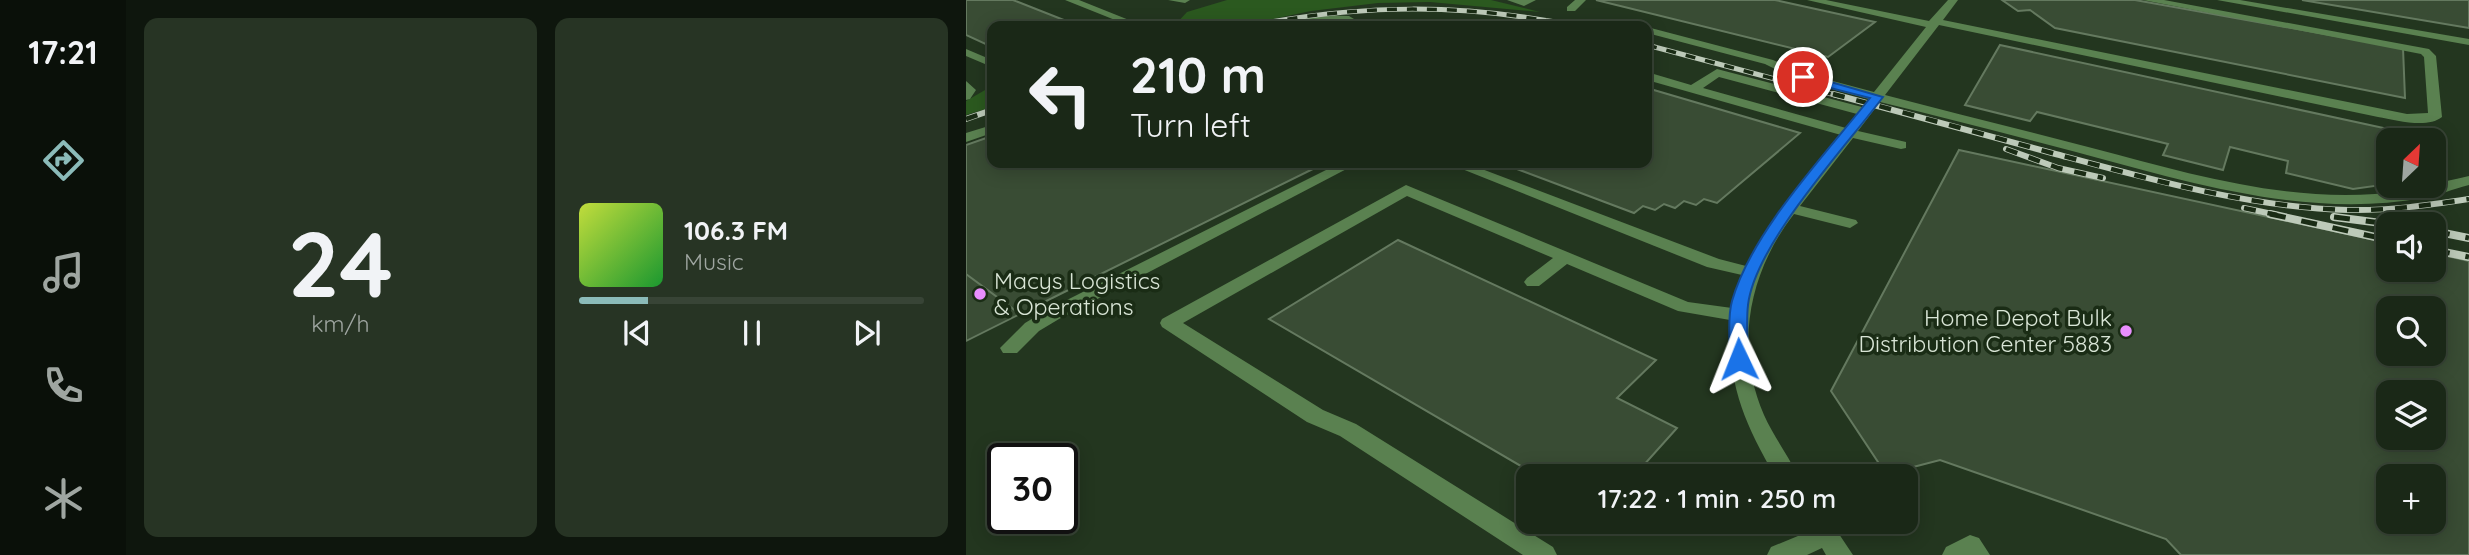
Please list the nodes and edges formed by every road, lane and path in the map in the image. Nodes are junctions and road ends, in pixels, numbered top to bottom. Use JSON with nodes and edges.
{"nodes":[{"id":1,"x":1069,"y":0,"type":"edge"},
{"id":2,"x":1174,"y":0,"type":"edge"},
{"id":3,"x":1185,"y":0,"type":"edge"},
{"id":4,"x":1512,"y":0,"type":"edge"},
{"id":5,"x":1531,"y":0,"type":"edge"},
{"id":6,"x":1581,"y":0,"type":"edge"},
{"id":7,"x":1812,"y":0,"type":"edge"},
{"id":8,"x":1953,"y":0,"type":"edge"},
{"id":9,"x":2148,"y":0,"type":"edge"},
{"id":10,"x":2222,"y":0,"type":"edge"},
{"id":11,"x":1571,"y":9,"type":"dead end"},
{"id":12,"x":1349,"y":19,"type":"dead end"},
{"id":13,"x":1126,"y":21,"type":"edge"},
{"id":14,"x":1307,"y":21,"type":"edge"},
{"id":15,"x":1933,"y":23,"type":"junction"},
{"id":16,"x":1652,"y":31,"type":"edge"},
{"id":17,"x":2469,"y":42,"type":"edge"},
{"id":18,"x":966,"y":52,"type":"edge"},
{"id":19,"x":987,"y":62,"type":"edge"},
{"id":20,"x":1652,"y":77,"type":"edge"},
{"id":21,"x":966,"y":85,"type":"edge"},
{"id":22,"x":1693,"y":89,"type":"junction"},
{"id":23,"x":966,"y":96,"type":"edge"},
{"id":24,"x":1877,"y":97,"type":"junction"},
{"id":25,"x":1865,"y":112,"type":"junction"},
{"id":26,"x":987,"y":131,"type":"edge"},
{"id":27,"x":1849,"y":133,"type":"junction"},
{"id":28,"x":966,"y":138,"type":"edge"},
{"id":29,"x":1901,"y":145,"type":"dead end"},
{"id":30,"x":1341,"y":168,"type":"edge"},
{"id":31,"x":1467,"y":168,"type":"edge"},
{"id":32,"x":2469,"y":180,"type":"edge"},
{"id":33,"x":1790,"y":208,"type":"junction"},
{"id":34,"x":1850,"y":223,"type":"dead end"},
{"id":35,"x":1566,"y":257,"type":"junction"},
{"id":36,"x":1750,"y":272,"type":"junction"},
{"id":37,"x":1533,"y":282,"type":"dead end"},
{"id":38,"x":1738,"y":315,"type":"junction"},
{"id":39,"x":1010,"y":348,"type":"dead end"},
{"id":40,"x":1779,"y":464,"type":"edge"},
{"id":41,"x":1828,"y":537,"type":"edge"},
{"id":42,"x":1544,"y":555,"type":"edge"},
{"id":43,"x":1780,"y":555,"type":"edge"},
{"id":44,"x":1955,"y":555,"type":"edge"},
{"id":45,"x":1977,"y":555,"type":"edge"}],
"edges":[{"from":1,"to":13,"type":"street"},
{"from":2,"to":3,"type":"street"},
{"from":4,"to":5,"type":"street"},
{"from":6,"to":11,"type":"street"},
{"from":7,"to":15,"type":"street"},
{"from":8,"to":15,"type":"street"},
{"from":9,"to":15,"type":"street"},
{"from":10,"to":17,"type":"street"},
{"from":12,"to":14,"type":"street"},
{"from":15,"to":24,"type":"street"},
{"from":16,"to":24,"type":"street"},
{"from":18,"to":19,"type":"street"},
{"from":20,"to":22,"type":"street"},
{"from":21,"to":23,"type":"street"},
{"from":22,"to":25,"type":"street"},
{"from":22,"to":27,"type":"street"},
{"from":24,"to":25,"type":"street"},
{"from":24,"to":32,"type":"street"},
{"from":25,"to":27,"type":"street"},
{"from":26,"to":28,"type":"street"},
{"from":27,"to":29,"type":"street"},
{"from":27,"to":33,"type":"street"},
{"from":30,"to":39,"type":"street"},
{"from":31,"to":36,"type":"street"},
{"from":33,"to":34,"type":"street"},
{"from":33,"to":36,"type":"street"},
{"from":35,"to":37,"type":"street"},
{"from":35,"to":38,"type":"street"},
{"from":35,"to":42,"type":"street"},
{"from":36,"to":38,"type":"street"},
{"from":38,"to":40,"type":"street"},
{"from":41,"to":43,"type":"street"},
{"from":44,"to":45,"type":"street"}]}
